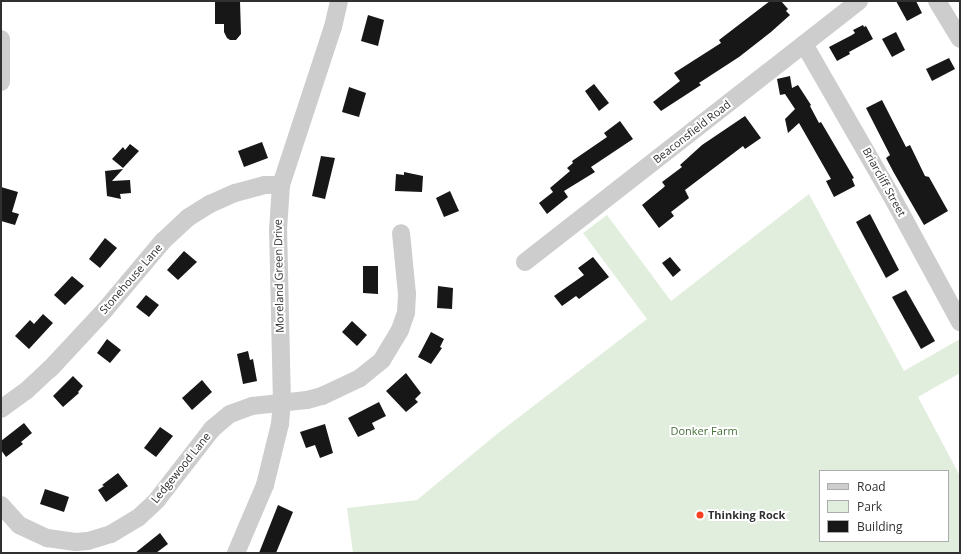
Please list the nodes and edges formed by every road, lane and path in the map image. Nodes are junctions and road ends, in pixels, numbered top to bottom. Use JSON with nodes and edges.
{"nodes":[{"id":1,"x":338,"y":1,"type":"edge"},
{"id":2,"x":859,"y":1,"type":"edge"},
{"id":3,"x":938,"y":1,"type":"edge"},
{"id":4,"x":1,"y":39,"type":"edge"},
{"id":5,"x":960,"y":39,"type":"edge"},
{"id":6,"x":804,"y":44,"type":"junction"},
{"id":7,"x":1,"y":82,"type":"edge"},
{"id":8,"x":281,"y":185,"type":"junction"},
{"id":9,"x":401,"y":233,"type":"dead end"},
{"id":10,"x":525,"y":262,"type":"dead end"},
{"id":11,"x":960,"y":322,"type":"edge"},
{"id":12,"x":282,"y":403,"type":"junction"},
{"id":13,"x":1,"y":409,"type":"edge"},
{"id":14,"x":1,"y":505,"type":"edge"},
{"id":15,"x":236,"y":553,"type":"edge"}],
"edges":[{"from":1,"to":8,"type":"street","name":"Moreland Green Drive"},
{"from":2,"to":6,"type":"street","name":"Beaconsfield Road"},
{"from":3,"to":5,"type":"street"},
{"from":4,"to":7,"type":"street"},
{"from":6,"to":10,"type":"street","name":"Beaconsfield Road"},
{"from":6,"to":11,"type":"street","name":"Briarcliff Street"},
{"from":8,"to":12,"type":"street","name":"Moreland Green Drive"},
{"from":8,"to":13,"type":"street","name":"Stonehouse Lane"},
{"from":9,"to":12,"type":"street","name":"Ledgewood Lane"},
{"from":12,"to":14,"type":"street","name":"Ledgewood Lane"},
{"from":12,"to":15,"type":"street","name":"Moreland Green Drive"}]}
